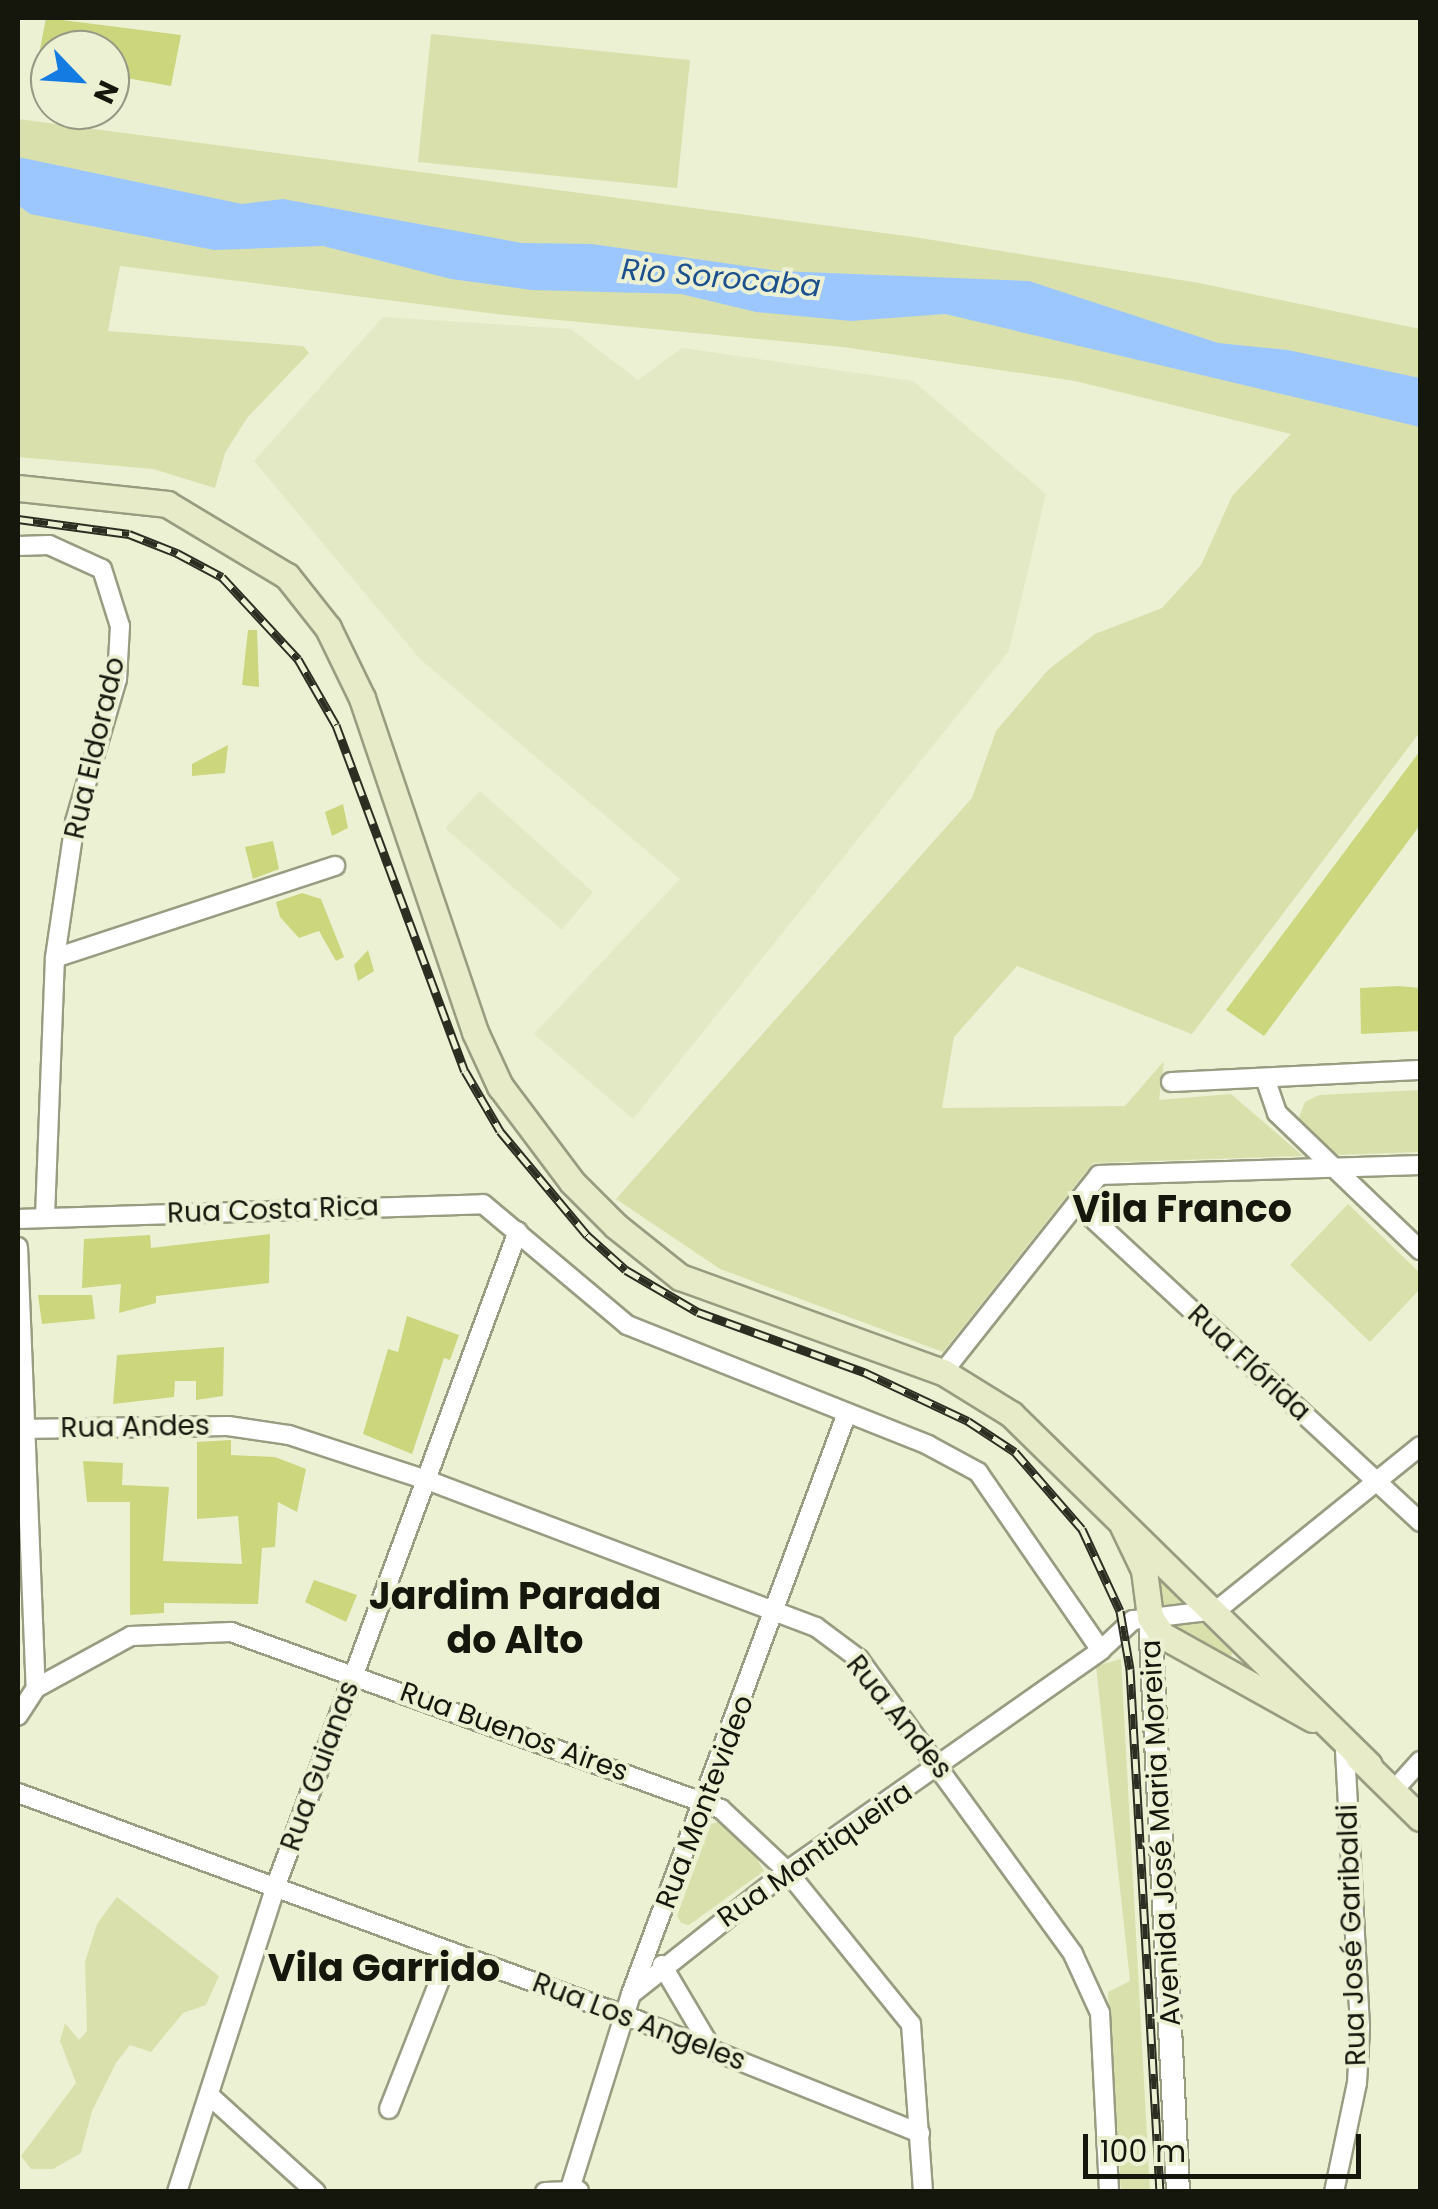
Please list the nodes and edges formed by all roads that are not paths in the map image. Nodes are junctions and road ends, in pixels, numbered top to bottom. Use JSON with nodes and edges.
{"nodes":[{"id":1,"x":18,"y":488,"type":"edge"},
{"id":2,"x":18,"y":546,"type":"edge"},
{"id":3,"x":335,"y":866,"type":"dead end"},
{"id":4,"x":55,"y":958,"type":"junction"},
{"id":5,"x":1420,"y":1070,"type":"edge"},
{"id":6,"x":1265,"y":1078,"type":"junction"},
{"id":7,"x":1171,"y":1082,"type":"dead end"},
{"id":8,"x":1420,"y":1166,"type":"edge"},
{"id":9,"x":1335,"y":1169,"type":"junction"},
{"id":10,"x":1076,"y":1204,"type":"junction"},
{"id":11,"x":45,"y":1217,"type":"junction"},
{"id":12,"x":18,"y":1220,"type":"edge"},
{"id":13,"x":518,"y":1231,"type":"junction"},
{"id":14,"x":18,"y":1247,"type":"edge"},
{"id":15,"x":1420,"y":1250,"type":"edge"},
{"id":16,"x":943,"y":1372,"type":"junction"},
{"id":17,"x":848,"y":1413,"type":"junction"},
{"id":18,"x":20,"y":1429,"type":"edge"},
{"id":19,"x":1420,"y":1446,"type":"edge"},
{"id":20,"x":428,"y":1480,"type":"junction"},
{"id":21,"x":1377,"y":1482,"type":"junction"},
{"id":22,"x":1114,"y":1508,"type":"junction"},
{"id":23,"x":1420,"y":1522,"type":"edge"},
{"id":24,"x":1218,"y":1610,"type":"junction"},
{"id":25,"x":778,"y":1611,"type":"junction"},
{"id":26,"x":1150,"y":1617,"type":"junction"},
{"id":27,"x":1241,"y":1635,"type":"junction"},
{"id":28,"x":1101,"y":1650,"type":"junction"},
{"id":29,"x":1213,"y":1668,"type":"junction"},
{"id":30,"x":355,"y":1673,"type":"junction"},
{"id":31,"x":36,"y":1688,"type":"junction"},
{"id":32,"x":18,"y":1716,"type":"edge"},
{"id":33,"x":1344,"y":1742,"type":"junction"},
{"id":34,"x":1420,"y":1761,"type":"edge"},
{"id":35,"x":940,"y":1766,"type":"junction"},
{"id":36,"x":1396,"y":1789,"type":"junction"},
{"id":37,"x":18,"y":1794,"type":"edge"},
{"id":38,"x":706,"y":1802,"type":"junction"},
{"id":39,"x":1420,"y":1818,"type":"edge"},
{"id":40,"x":787,"y":1872,"type":"junction"},
{"id":41,"x":275,"y":1888,"type":"junction"},
{"id":42,"x":451,"y":1952,"type":"junction"},
{"id":43,"x":662,"y":1966,"type":"junction"},
{"id":44,"x":631,"y":1994,"type":"junction"},
{"id":45,"x":624,"y":2015,"type":"junction"},
{"id":46,"x":711,"y":2048,"type":"junction"},
{"id":47,"x":210,"y":2096,"type":"junction"},
{"id":48,"x":389,"y":2110,"type":"dead end"},
{"id":49,"x":920,"y":2133,"type":"junction"},
{"id":50,"x":573,"y":2190,"type":"edge"},
{"id":51,"x":177,"y":2192,"type":"edge"},
{"id":52,"x":316,"y":2192,"type":"edge"},
{"id":53,"x":545,"y":2192,"type":"edge"},
{"id":54,"x":923,"y":2192,"type":"edge"},
{"id":55,"x":1109,"y":2192,"type":"edge"},
{"id":56,"x":1178,"y":2192,"type":"edge"},
{"id":57,"x":1334,"y":2192,"type":"edge"}],
"edges":[{"from":1,"to":16,"type":"main road"},
{"from":2,"to":4,"type":"street","name":"Rua Eldorado"},
{"from":3,"to":4,"type":"street"},
{"from":4,"to":11,"type":"street","name":"Rua Eldorado"},
{"from":5,"to":6,"type":"street"},
{"from":6,"to":7,"type":"street"},
{"from":6,"to":9,"type":"street"},
{"from":8,"to":9,"type":"street"},
{"from":9,"to":10,"type":"street"},
{"from":9,"to":15,"type":"street"},
{"from":10,"to":16,"type":"street"},
{"from":10,"to":21,"type":"street","name":"Rua Flórida"},
{"from":11,"to":12,"type":"street","name":"Rua Costa Rica"},
{"from":11,"to":13,"type":"street","name":"Rua Costa Rica"},
{"from":13,"to":17,"type":"street","name":"Avenida José Maria Moreira"},
{"from":13,"to":20,"type":"street","name":"Rua Guianas"},
{"from":14,"to":18,"type":"street"},
{"from":16,"to":22,"type":"main road"},
{"from":17,"to":25,"type":"street","name":"Rua Montevideo"},
{"from":17,"to":28,"type":"street","name":"Avenida José Maria Moreira"},
{"from":18,"to":20,"type":"street","name":"Rua Andes"},
{"from":18,"to":31,"type":"street"},
{"from":19,"to":21,"type":"street"},
{"from":20,"to":25,"type":"street","name":"Rua Andes"},
{"from":20,"to":30,"type":"street","name":"Rua Guianas"},
{"from":21,"to":23,"type":"street","name":"Rua Flórida"},
{"from":21,"to":24,"type":"street"},
{"from":22,"to":24,"type":"main road"},
{"from":22,"to":26,"type":"main road"},
{"from":24,"to":26,"type":"street"},
{"from":24,"to":27,"type":"main road"},
{"from":25,"to":35,"type":"street","name":"Rua Andes"},
{"from":25,"to":38,"type":"street","name":"Rua Montevideo"},
{"from":26,"to":28,"type":"street","name":"Avenida José Maria Moreira"},
{"from":26,"to":29,"type":"main road"},
{"from":26,"to":56,"type":"street","name":"Avenida José Maria Moreira"},
{"from":27,"to":29,"type":"main road"},
{"from":27,"to":33,"type":"main road"},
{"from":28,"to":35,"type":"street","name":"Rua Mantiqueira"},
{"from":29,"to":33,"type":"main road"},
{"from":30,"to":31,"type":"street","name":"Rua Buenos Aires"},
{"from":30,"to":38,"type":"street","name":"Rua Buenos Aires"},
{"from":30,"to":41,"type":"street","name":"Rua Guianas"},
{"from":31,"to":32,"type":"street"},
{"from":33,"to":36,"type":"main road"},
{"from":33,"to":57,"type":"street","name":"Rua José Garibaldi"},
{"from":34,"to":36,"type":"street"},
{"from":35,"to":40,"type":"street","name":"Rua Mantiqueira"},
{"from":35,"to":55,"type":"street","name":"Rua Andes"},
{"from":36,"to":39,"type":"main road"},
{"from":37,"to":41,"type":"street","name":"Rua Los Angeles"},
{"from":38,"to":40,"type":"street","name":"Rua Buenos Aires"},
{"from":38,"to":44,"type":"street","name":"Rua Montevideo"},
{"from":40,"to":43,"type":"street","name":"Rua Mantiqueira"},
{"from":40,"to":49,"type":"street","name":"Rua Buenos Aires"},
{"from":41,"to":42,"type":"street","name":"Rua Los Angeles"},
{"from":41,"to":47,"type":"street","name":"Rua Guianas"},
{"from":42,"to":45,"type":"street","name":"Rua Los Angeles"},
{"from":42,"to":48,"type":"street"},
{"from":43,"to":44,"type":"street","name":"Rua Mantiqueira"},
{"from":43,"to":46,"type":"street"},
{"from":44,"to":45,"type":"street","name":"Rua Montevideo"},
{"from":45,"to":46,"type":"street","name":"Rua Los Angeles"},
{"from":45,"to":50,"type":"street","name":"Rua Montevideo"},
{"from":46,"to":49,"type":"street","name":"Rua Los Angeles"},
{"from":47,"to":51,"type":"street","name":"Rua Guianas"},
{"from":47,"to":52,"type":"street"},
{"from":49,"to":54,"type":"street"},
{"from":50,"to":53,"type":"street"}]}
